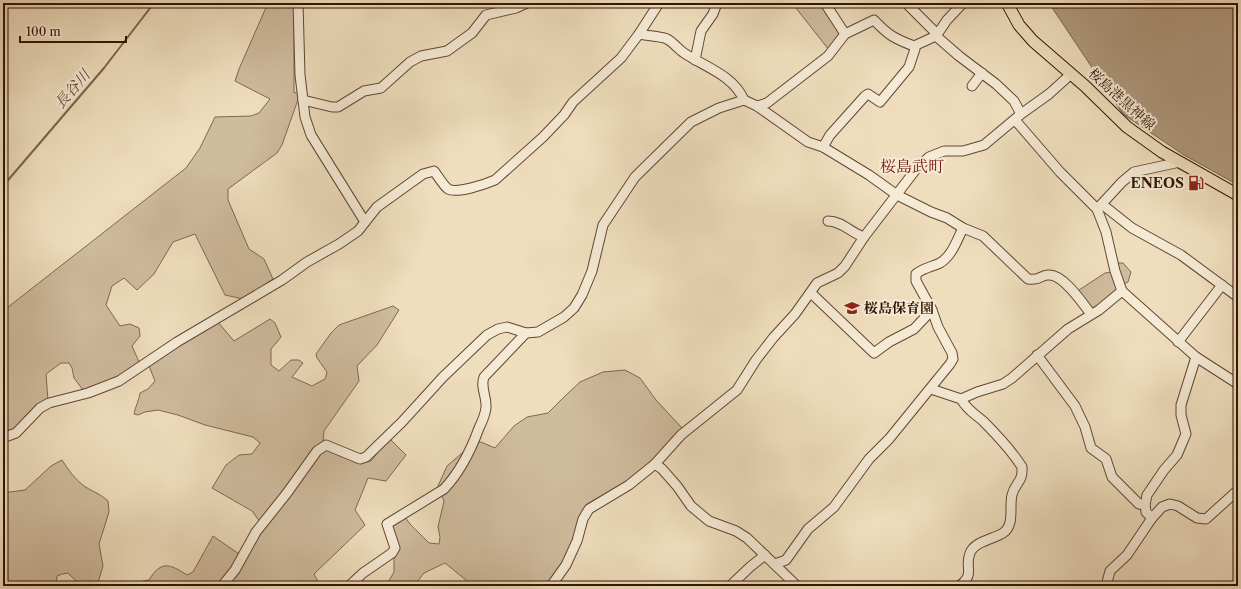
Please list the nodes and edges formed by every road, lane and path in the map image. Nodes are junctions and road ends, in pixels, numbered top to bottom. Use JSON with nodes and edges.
{"nodes":[{"id":1,"x":298,"y":3,"type":"edge"},
{"id":2,"x":526,"y":3,"type":"edge"},
{"id":3,"x":659,"y":3,"type":"edge"},
{"id":4,"x":717,"y":3,"type":"edge"},
{"id":5,"x":825,"y":3,"type":"edge"},
{"id":6,"x":908,"y":3,"type":"edge"},
{"id":7,"x":962,"y":3,"type":"edge"},
{"id":8,"x":1007,"y":3,"type":"edge"},
{"id":9,"x":639,"y":34,"type":"junction"},
{"id":10,"x":845,"y":34,"type":"junction"},
{"id":11,"x":936,"y":35,"type":"junction"},
{"id":12,"x":914,"y":46,"type":"junction"},
{"id":13,"x":695,"y":60,"type":"junction"},
{"id":14,"x":982,"y":73,"type":"junction"},
{"id":15,"x":1071,"y":74,"type":"junction"},
{"id":16,"x":972,"y":86,"type":"dead end"},
{"id":17,"x":303,"y":100,"type":"junction"},
{"id":18,"x":744,"y":100,"type":"junction"},
{"id":19,"x":758,"y":106,"type":"junction"},
{"id":20,"x":1018,"y":117,"type":"junction"},
{"id":21,"x":823,"y":147,"type":"junction"},
{"id":22,"x":1180,"y":162,"type":"junction"},
{"id":23,"x":896,"y":195,"type":"junction"},
{"id":24,"x":1238,"y":195,"type":"edge"},
{"id":25,"x":1100,"y":207,"type":"junction"},
{"id":26,"x":828,"y":221,"type":"dead end"},
{"id":27,"x":365,"y":222,"type":"junction"},
{"id":28,"x":963,"y":228,"type":"junction"},
{"id":29,"x":864,"y":237,"type":"junction"},
{"id":30,"x":1222,"y":285,"type":"junction"},
{"id":31,"x":1122,"y":291,"type":"junction"},
{"id":32,"x":811,"y":293,"type":"junction"},
{"id":33,"x":1238,"y":297,"type":"edge"},
{"id":34,"x":932,"y":310,"type":"junction"},
{"id":35,"x":1091,"y":314,"type":"junction"},
{"id":36,"x":526,"y":333,"type":"junction"},
{"id":37,"x":1178,"y":342,"type":"junction"},
{"id":38,"x":1037,"y":355,"type":"junction"},
{"id":39,"x":1196,"y":357,"type":"junction"},
{"id":40,"x":1238,"y":384,"type":"edge"},
{"id":41,"x":932,"y":388,"type":"junction"},
{"id":42,"x":961,"y":399,"type":"junction"},
{"id":43,"x":3,"y":436,"type":"edge"},
{"id":44,"x":655,"y":464,"type":"junction"},
{"id":45,"x":1238,"y":490,"type":"edge"},
{"id":46,"x":1145,"y":505,"type":"junction"},
{"id":47,"x":1152,"y":518,"type":"junction"},
{"id":48,"x":765,"y":555,"type":"junction"},
{"id":49,"x":775,"y":564,"type":"junction"},
{"id":50,"x":222,"y":586,"type":"edge"},
{"id":51,"x":349,"y":586,"type":"edge"},
{"id":52,"x":551,"y":586,"type":"edge"},
{"id":53,"x":730,"y":586,"type":"edge"},
{"id":54,"x":797,"y":586,"type":"edge"},
{"id":55,"x":959,"y":586,"type":"edge"},
{"id":56,"x":1106,"y":586,"type":"edge"}],
"edges":[{"from":1,"to":17,"type":"street"},
{"from":2,"to":17,"type":"street"},
{"from":3,"to":9,"type":"street"},
{"from":4,"to":13,"type":"street"},
{"from":5,"to":10,"type":"street"},
{"from":6,"to":11,"type":"street"},
{"from":7,"to":11,"type":"street"},
{"from":8,"to":15,"type":"main road","name":"桜島港黒神線"},
{"from":9,"to":13,"type":"street"},
{"from":9,"to":27,"type":"street"},
{"from":10,"to":12,"type":"street"},
{"from":10,"to":19,"type":"street"},
{"from":11,"to":12,"type":"street"},
{"from":11,"to":14,"type":"street"},
{"from":12,"to":21,"type":"street"},
{"from":13,"to":18,"type":"street"},
{"from":14,"to":16,"type":"street"},
{"from":14,"to":20,"type":"street"},
{"from":15,"to":20,"type":"street"},
{"from":15,"to":22,"type":"main road","name":"桜島港黒神線"},
{"from":17,"to":27,"type":"street"},
{"from":18,"to":19,"type":"street"},
{"from":18,"to":36,"type":"street"},
{"from":19,"to":21,"type":"street"},
{"from":20,"to":23,"type":"street"},
{"from":20,"to":25,"type":"street"},
{"from":21,"to":23,"type":"street"},
{"from":22,"to":24,"type":"main road","name":"桜島港黒神線"},
{"from":22,"to":25,"type":"street"},
{"from":23,"to":28,"type":"street"},
{"from":23,"to":29,"type":"street"},
{"from":25,"to":30,"type":"street"},
{"from":25,"to":31,"type":"street"},
{"from":26,"to":29,"type":"street"},
{"from":27,"to":43,"type":"street"},
{"from":28,"to":34,"type":"street"},
{"from":28,"to":35,"type":"street"},
{"from":29,"to":32,"type":"street"},
{"from":30,"to":33,"type":"street"},
{"from":30,"to":37,"type":"street"},
{"from":31,"to":35,"type":"street"},
{"from":31,"to":37,"type":"street"},
{"from":32,"to":34,"type":"street"},
{"from":32,"to":44,"type":"street"},
{"from":34,"to":41,"type":"street"},
{"from":35,"to":38,"type":"street"},
{"from":36,"to":50,"type":"street"},
{"from":36,"to":51,"type":"street"},
{"from":37,"to":39,"type":"street"},
{"from":38,"to":42,"type":"street"},
{"from":38,"to":46,"type":"street"},
{"from":39,"to":40,"type":"street"},
{"from":39,"to":46,"type":"street"},
{"from":41,"to":42,"type":"street"},
{"from":41,"to":49,"type":"street"},
{"from":42,"to":55,"type":"street"},
{"from":44,"to":48,"type":"street"},
{"from":44,"to":52,"type":"street"},
{"from":45,"to":47,"type":"street"},
{"from":46,"to":47,"type":"street"},
{"from":47,"to":56,"type":"street"},
{"from":48,"to":49,"type":"street"},
{"from":48,"to":53,"type":"street"},
{"from":49,"to":54,"type":"street"}]}
